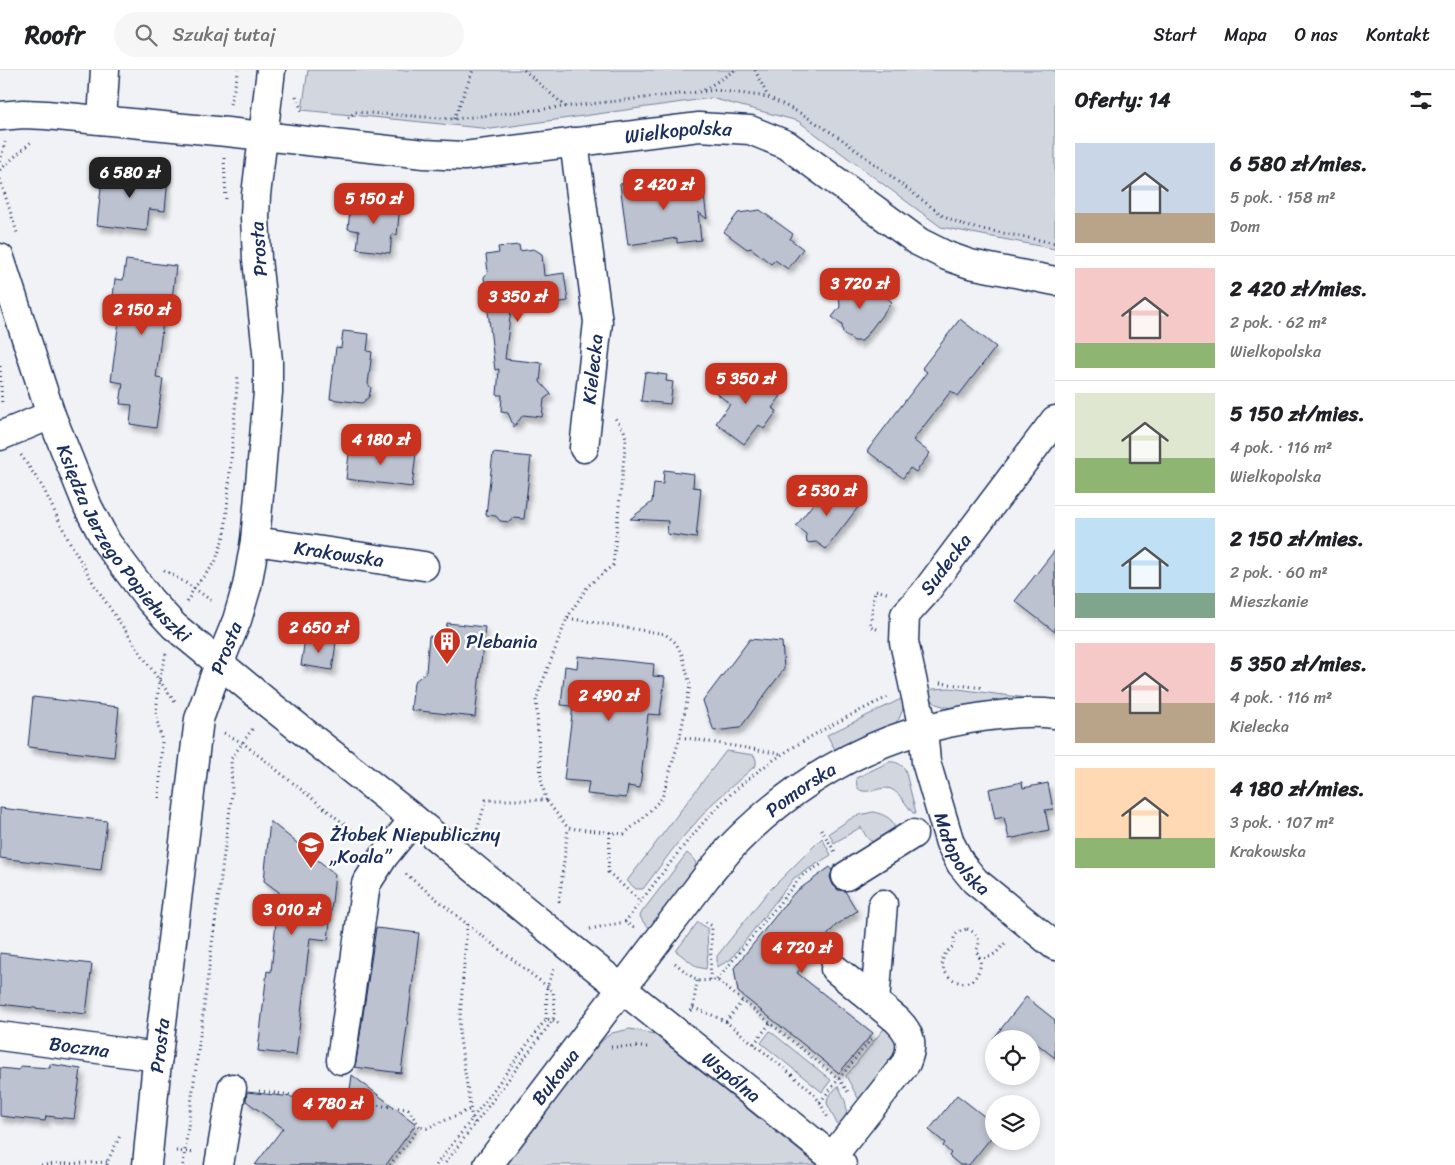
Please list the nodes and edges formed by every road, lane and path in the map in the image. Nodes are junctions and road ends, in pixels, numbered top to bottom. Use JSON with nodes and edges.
{"nodes":[{"id":1,"x":105,"y":70,"type":"edge"},
{"id":2,"x":271,"y":70,"type":"edge"},
{"id":3,"x":473,"y":70,"type":"edge"},
{"id":4,"x":524,"y":70,"type":"edge"},
{"id":5,"x":735,"y":70,"type":"edge"},
{"id":6,"x":755,"y":70,"type":"edge"},
{"id":7,"x":702,"y":92,"type":"dead end"},
{"id":8,"x":768,"y":98,"type":"dead end"},
{"id":9,"x":567,"y":107,"type":"dead end"},
{"id":10,"x":0,"y":116,"type":"edge"},
{"id":11,"x":454,"y":119,"type":"dead end"},
{"id":12,"x":102,"y":120,"type":"junction"},
{"id":13,"x":263,"y":137,"type":"junction"},
{"id":14,"x":574,"y":142,"type":"junction"},
{"id":15,"x":0,"y":258,"type":"edge"},
{"id":16,"x":1055,"y":281,"type":"edge"},
{"id":17,"x":0,"y":366,"type":"edge"},
{"id":18,"x":52,"y":415,"type":"junction"},
{"id":19,"x":613,"y":415,"type":"dead end"},
{"id":20,"x":1055,"y":420,"type":"edge"},
{"id":21,"x":4,"y":434,"type":"edge"},
{"id":22,"x":584,"y":448,"type":"dead end"},
{"id":23,"x":255,"y":541,"type":"junction"},
{"id":24,"x":424,"y":566,"type":"dead end"},
{"id":25,"x":568,"y":618,"type":"junction"},
{"id":26,"x":137,"y":647,"type":"dead end"},
{"id":27,"x":219,"y":664,"type":"junction"},
{"id":28,"x":1055,"y":714,"type":"edge"},
{"id":29,"x":923,"y":730,"type":"junction"},
{"id":30,"x":680,"y":737,"type":"junction"},
{"id":31,"x":243,"y":743,"type":"dead end"},
{"id":32,"x":782,"y":754,"type":"dead end"},
{"id":33,"x":546,"y":800,"type":"junction"},
{"id":34,"x":414,"y":819,"type":"junction"},
{"id":35,"x":568,"y":828,"type":"junction"},
{"id":36,"x":478,"y":829,"type":"dead end"},
{"id":37,"x":821,"y":829,"type":"dead end"},
{"id":38,"x":610,"y":832,"type":"junction"},
{"id":39,"x":913,"y":834,"type":"dead end"},
{"id":40,"x":841,"y":865,"type":"joint"},
{"id":41,"x":812,"y":870,"type":"dead end"},
{"id":42,"x":560,"y":892,"type":"dead end"},
{"id":43,"x":641,"y":902,"type":"dead end"},
{"id":44,"x":882,"y":904,"type":"dead end"},
{"id":45,"x":704,"y":921,"type":"dead end"},
{"id":46,"x":467,"y":924,"type":"dead end"},
{"id":47,"x":1008,"y":939,"type":"dead end"},
{"id":48,"x":1055,"y":946,"type":"edge"},
{"id":49,"x":980,"y":957,"type":"junction"},
{"id":50,"x":675,"y":962,"type":"dead end"},
{"id":51,"x":835,"y":969,"type":"dead end"},
{"id":52,"x":710,"y":980,"type":"junction"},
{"id":53,"x":717,"y":980,"type":"junction"},
{"id":54,"x":697,"y":981,"type":"junction"},
{"id":55,"x":622,"y":989,"type":"junction"},
{"id":56,"x":553,"y":991,"type":"dead end"},
{"id":57,"x":742,"y":1001,"type":"junction"},
{"id":58,"x":883,"y":1008,"type":"junction"},
{"id":59,"x":553,"y":1020,"type":"junction"},
{"id":60,"x":726,"y":1022,"type":"junction"},
{"id":61,"x":770,"y":1023,"type":"junction"},
{"id":62,"x":0,"y":1036,"type":"edge"},
{"id":63,"x":584,"y":1038,"type":"junction"},
{"id":64,"x":754,"y":1044,"type":"junction"},
{"id":65,"x":158,"y":1057,"type":"junction"},
{"id":66,"x":341,"y":1060,"type":"dead end"},
{"id":67,"x":839,"y":1079,"type":"junction"},
{"id":68,"x":232,"y":1088,"type":"joint"},
{"id":69,"x":820,"y":1102,"type":"junction"},
{"id":70,"x":471,"y":1109,"type":"junction"},
{"id":71,"x":472,"y":1119,"type":"junction"},
{"id":72,"x":829,"y":1121,"type":"dead end"},
{"id":73,"x":475,"y":1123,"type":"junction"},
{"id":74,"x":860,"y":1123,"type":"junction"},
{"id":75,"x":420,"y":1127,"type":"junction"},
{"id":76,"x":837,"y":1161,"type":"edge"},
{"id":77,"x":107,"y":1162,"type":"dead end"},
{"id":78,"x":41,"y":1165,"type":"edge"},
{"id":79,"x":147,"y":1165,"type":"edge"},
{"id":80,"x":183,"y":1165,"type":"edge"},
{"id":81,"x":219,"y":1165,"type":"edge"},
{"id":82,"x":391,"y":1165,"type":"edge"},
{"id":83,"x":436,"y":1165,"type":"edge"},
{"id":84,"x":444,"y":1165,"type":"edge"},
{"id":85,"x":488,"y":1165,"type":"edge"}],
"edges":[{"from":1,"to":12,"type":"street"},
{"from":2,"to":13,"type":"street","name":"Prosta"},
{"from":3,"to":11,"type":"path"},
{"from":4,"to":9,"type":"path"},
{"from":5,"to":7,"type":"path"},
{"from":6,"to":8,"type":"path"},
{"from":10,"to":12,"type":"street"},
{"from":12,"to":13,"type":"street"},
{"from":13,"to":14,"type":"street","name":"Wielkopolska"},
{"from":13,"to":23,"type":"street","name":"Prosta"},
{"from":14,"to":16,"type":"street","name":"Wielkopolska"},
{"from":14,"to":22,"type":"street","name":"Kielecka"},
{"from":15,"to":18,"type":"street","name":"Księdza Jerzego Popiełuszki"},
{"from":17,"to":21,"type":"path"},
{"from":18,"to":21,"type":"street"},
{"from":18,"to":27,"type":"street","name":"Księdza Jerzego Popiełuszki"},
{"from":19,"to":25,"type":"path"},
{"from":20,"to":29,"type":"street","name":"Sudecka"},
{"from":21,"to":26,"type":"path"},
{"from":23,"to":24,"type":"street","name":"Krakowska"},
{"from":23,"to":27,"type":"street","name":"Prosta"},
{"from":25,"to":30,"type":"path"},
{"from":25,"to":33,"type":"path"},
{"from":27,"to":34,"type":"street","name":"Księdza Jerzego Popiełuszki"},
{"from":27,"to":65,"type":"street","name":"Prosta"},
{"from":28,"to":29,"type":"street","name":"Pomorska"},
{"from":29,"to":48,"type":"street","name":"Małopolska"},
{"from":29,"to":55,"type":"street","name":"Pomorska"},
{"from":30,"to":32,"type":"path"},
{"from":30,"to":38,"type":"path"},
{"from":31,"to":80,"type":"path"},
{"from":33,"to":35,"type":"path"},
{"from":33,"to":36,"type":"path"},
{"from":34,"to":55,"type":"street","name":"Księdza Jerzego Popiełuszki"},
{"from":34,"to":66,"type":"street"},
{"from":35,"to":38,"type":"path"},
{"from":35,"to":42,"type":"path"},
{"from":37,"to":40,"type":"path"},
{"from":38,"to":43,"type":"path"},
{"from":39,"to":40,"type":"street"},
{"from":41,"to":53,"type":"path"},
{"from":44,"to":58,"type":"street"},
{"from":45,"to":52,"type":"path"},
{"from":46,"to":70,"type":"path"},
{"from":47,"to":49,"type":"path"},
{"from":49,"to":49,"type":"path"},
{"from":50,"to":54,"type":"path"},
{"from":51,"to":58,"type":"street"},
{"from":52,"to":53,"type":"path"},
{"from":52,"to":54,"type":"path"},
{"from":53,"to":57,"type":"path"},
{"from":54,"to":60,"type":"path"},
{"from":55,"to":63,"type":"street","name":"Bukowa"},
{"from":55,"to":76,"type":"street","name":"Wspólna"},
{"from":56,"to":59,"type":"path"},
{"from":57,"to":60,"type":"path"},
{"from":57,"to":61,"type":"path"},
{"from":58,"to":67,"type":"path"},
{"from":58,"to":74,"type":"street"},
{"from":59,"to":63,"type":"path"},
{"from":59,"to":71,"type":"path"},
{"from":59,"to":73,"type":"path"},
{"from":60,"to":64,"type":"path"},
{"from":61,"to":64,"type":"path"},
{"from":61,"to":67,"type":"path"},
{"from":62,"to":65,"type":"street","name":"Boczna"},
{"from":63,"to":85,"type":"street","name":"Bukowa"},
{"from":64,"to":69,"type":"path"},
{"from":65,"to":79,"type":"street","name":"Prosta"},
{"from":67,"to":69,"type":"path"},
{"from":67,"to":74,"type":"path"},
{"from":68,"to":75,"type":"path"},
{"from":68,"to":81,"type":"street"},
{"from":69,"to":72,"type":"path"},
{"from":70,"to":71,"type":"path"},
{"from":70,"to":75,"type":"path"},
{"from":71,"to":73,"type":"path"},
{"from":71,"to":83,"type":"path"},
{"from":73,"to":84,"type":"path"},
{"from":74,"to":76,"type":"street"},
{"from":75,"to":82,"type":"path"},
{"from":77,"to":78,"type":"path"}]}
